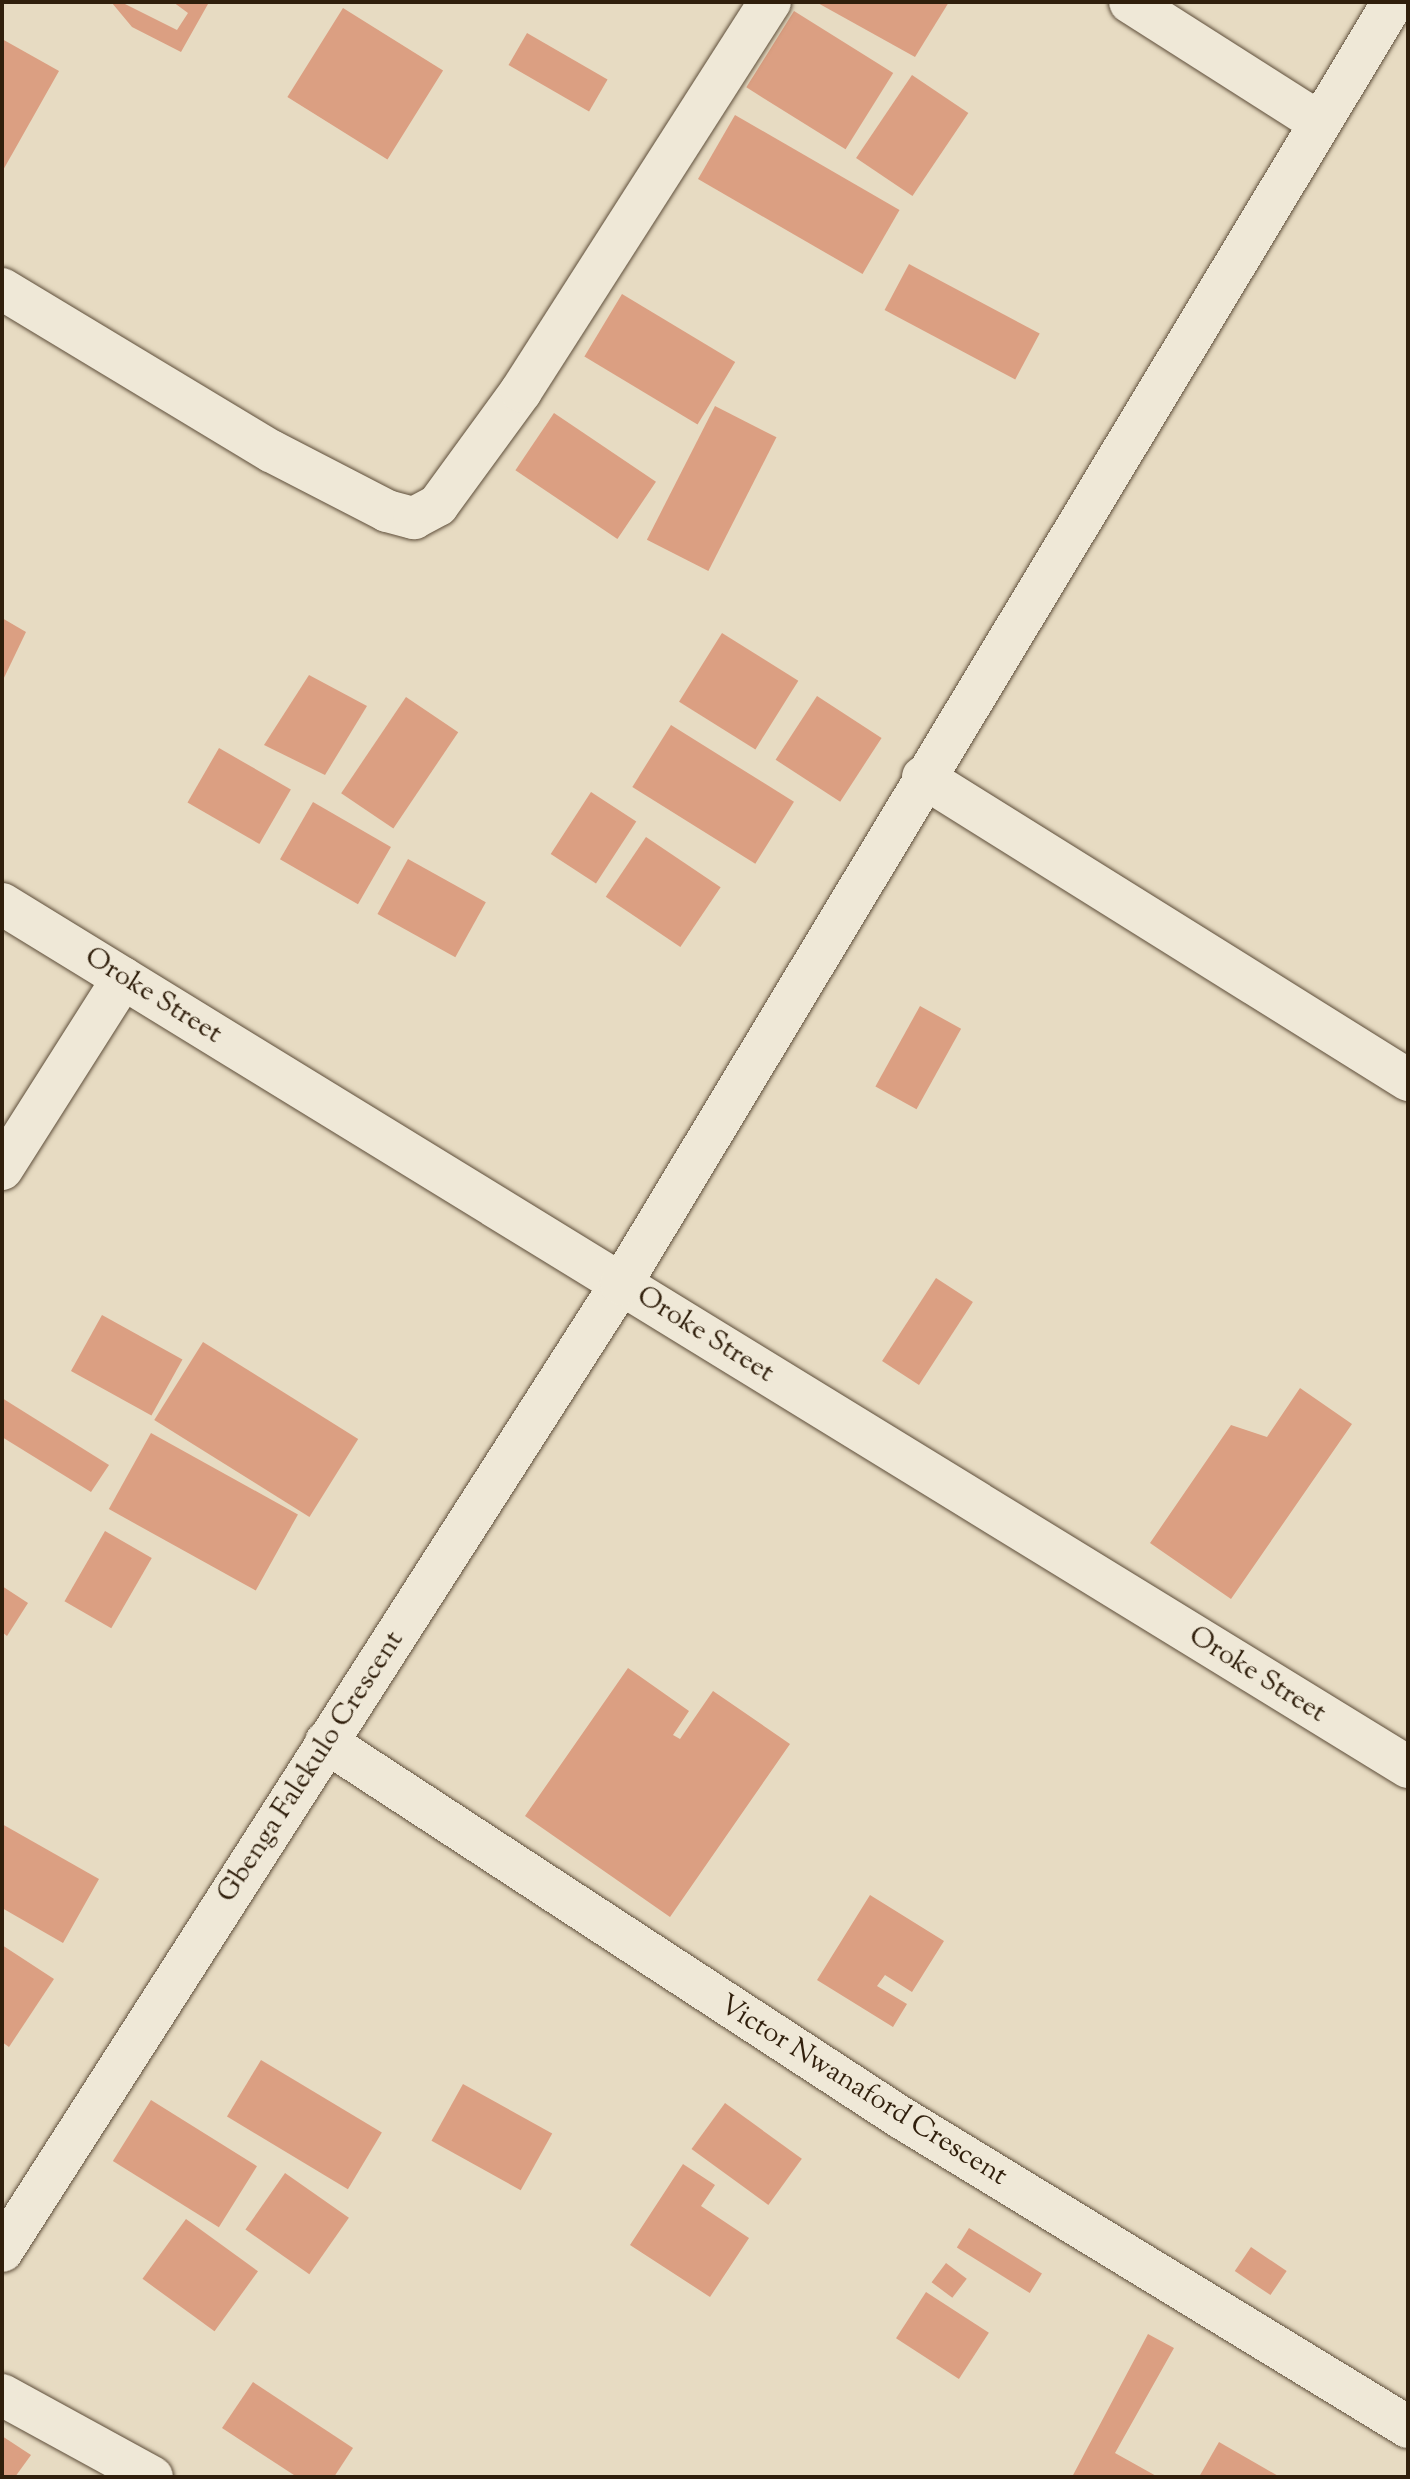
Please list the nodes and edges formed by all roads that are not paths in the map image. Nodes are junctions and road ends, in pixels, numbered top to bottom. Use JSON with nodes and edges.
{"nodes":[{"id":1,"x":770,"y":2,"type":"edge"},
{"id":2,"x":1130,"y":2,"type":"edge"},
{"id":3,"x":1393,"y":2,"type":"edge"},
{"id":4,"x":1317,"y":121,"type":"junction"},
{"id":5,"x":2,"y":289,"type":"edge"},
{"id":6,"x":923,"y":777,"type":"junction"},
{"id":7,"x":2,"y":904,"type":"edge"},
{"id":8,"x":123,"y":978,"type":"junction"},
{"id":9,"x":1407,"y":1077,"type":"edge"},
{"id":10,"x":2,"y":1169,"type":"edge"},
{"id":11,"x":621,"y":1284,"type":"junction"},
{"id":12,"x":326,"y":1742,"type":"junction"},
{"id":13,"x":1408,"y":1767,"type":"edge"},
{"id":14,"x":2,"y":2251,"type":"edge"},
{"id":15,"x":2,"y":2395,"type":"edge"},
{"id":16,"x":1408,"y":2427,"type":"edge"},
{"id":17,"x":152,"y":2477,"type":"edge"}],
"edges":[{"from":1,"to":5,"type":"street"},
{"from":2,"to":4,"type":"street"},
{"from":3,"to":4,"type":"street","name":"Gbenga Falekulo Crescent"},
{"from":4,"to":6,"type":"street","name":"Gbenga Falekulo Crescent"},
{"from":6,"to":9,"type":"street"},
{"from":6,"to":11,"type":"street","name":"Gbenga Falekulo Crescent"},
{"from":7,"to":8,"type":"street","name":"Oroke Street"},
{"from":8,"to":10,"type":"street"},
{"from":8,"to":11,"type":"street","name":"Oroke Street"},
{"from":11,"to":12,"type":"street","name":"Gbenga Falekulo Crescent"},
{"from":11,"to":13,"type":"street","name":"Oroke Street"},
{"from":12,"to":14,"type":"street","name":"Gbenga Falekulo Crescent"},
{"from":12,"to":16,"type":"street","name":"Victor Nwanaford Crescent"},
{"from":15,"to":17,"type":"street"}]}
